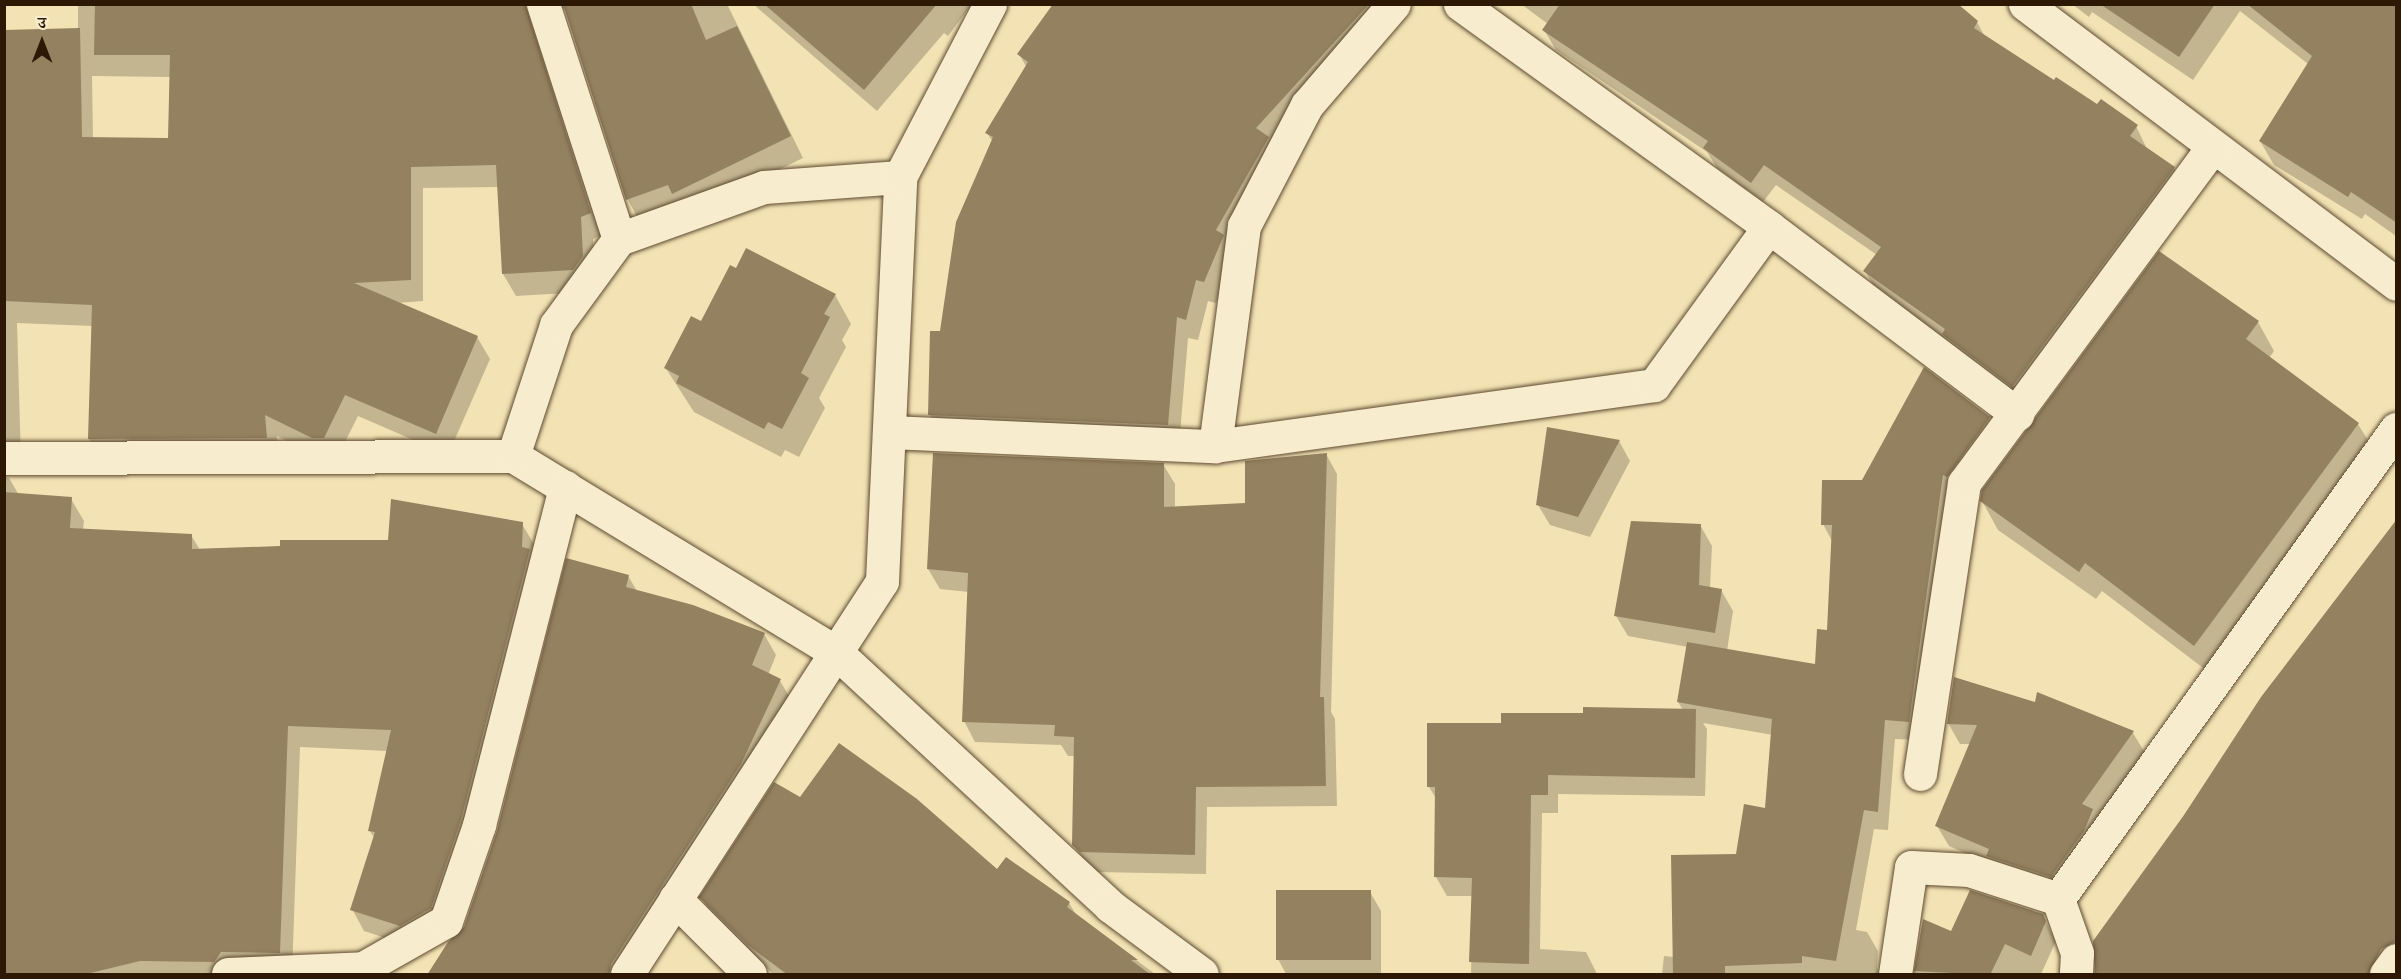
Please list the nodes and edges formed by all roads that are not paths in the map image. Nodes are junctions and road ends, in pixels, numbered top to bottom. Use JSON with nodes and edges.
{"nodes":[{"id":1,"x":543,"y":4,"type":"edge"},
{"id":2,"x":990,"y":4,"type":"edge"},
{"id":3,"x":1394,"y":4,"type":"edge"},
{"id":4,"x":1460,"y":4,"type":"edge"},
{"id":5,"x":2025,"y":4,"type":"edge"},
{"id":6,"x":2212,"y":148,"type":"junction"},
{"id":7,"x":900,"y":177,"type":"junction"},
{"id":8,"x":1768,"y":227,"type":"junction"},
{"id":9,"x":618,"y":239,"type":"junction"},
{"id":10,"x":2397,"y":284,"type":"edge"},
{"id":11,"x":2017,"y":414,"type":"junction"},
{"id":12,"x":2397,"y":429,"type":"edge"},
{"id":13,"x":889,"y":432,"type":"junction"},
{"id":14,"x":1215,"y":446,"type":"junction"},
{"id":15,"x":513,"y":456,"type":"junction"},
{"id":16,"x":4,"y":458,"type":"edge"},
{"id":17,"x":565,"y":488,"type":"junction"},
{"id":18,"x":837,"y":653,"type":"junction"},
{"id":19,"x":1920,"y":774,"type":"dead end"},
{"id":20,"x":675,"y":899,"type":"junction"},
{"id":21,"x":2058,"y":899,"type":"junction"},
{"id":22,"x":2397,"y":960,"type":"edge"},
{"id":23,"x":228,"y":975,"type":"edge"},
{"id":24,"x":627,"y":975,"type":"edge"},
{"id":25,"x":750,"y":975,"type":"edge"},
{"id":26,"x":1202,"y":975,"type":"edge"},
{"id":27,"x":1895,"y":975,"type":"edge"},
{"id":28,"x":2076,"y":975,"type":"edge"},
{"id":29,"x":2385,"y":975,"type":"edge"}],
"edges":[{"from":1,"to":9,"type":"street"},
{"from":2,"to":7,"type":"street"},
{"from":3,"to":14,"type":"street"},
{"from":4,"to":8,"type":"street"},
{"from":5,"to":6,"type":"street"},
{"from":6,"to":10,"type":"street"},
{"from":6,"to":11,"type":"street"},
{"from":7,"to":9,"type":"street"},
{"from":7,"to":13,"type":"street"},
{"from":8,"to":11,"type":"street"},
{"from":8,"to":14,"type":"street"},
{"from":9,"to":15,"type":"street"},
{"from":11,"to":19,"type":"street"},
{"from":12,"to":21,"type":"street"},
{"from":13,"to":14,"type":"street"},
{"from":13,"to":18,"type":"street"},
{"from":15,"to":16,"type":"street"},
{"from":15,"to":17,"type":"street"},
{"from":17,"to":18,"type":"street"},
{"from":17,"to":23,"type":"street"},
{"from":18,"to":20,"type":"street"},
{"from":18,"to":26,"type":"street"},
{"from":20,"to":24,"type":"street"},
{"from":20,"to":25,"type":"street"},
{"from":21,"to":27,"type":"street"},
{"from":21,"to":28,"type":"street"},
{"from":22,"to":29,"type":"street"}]}
